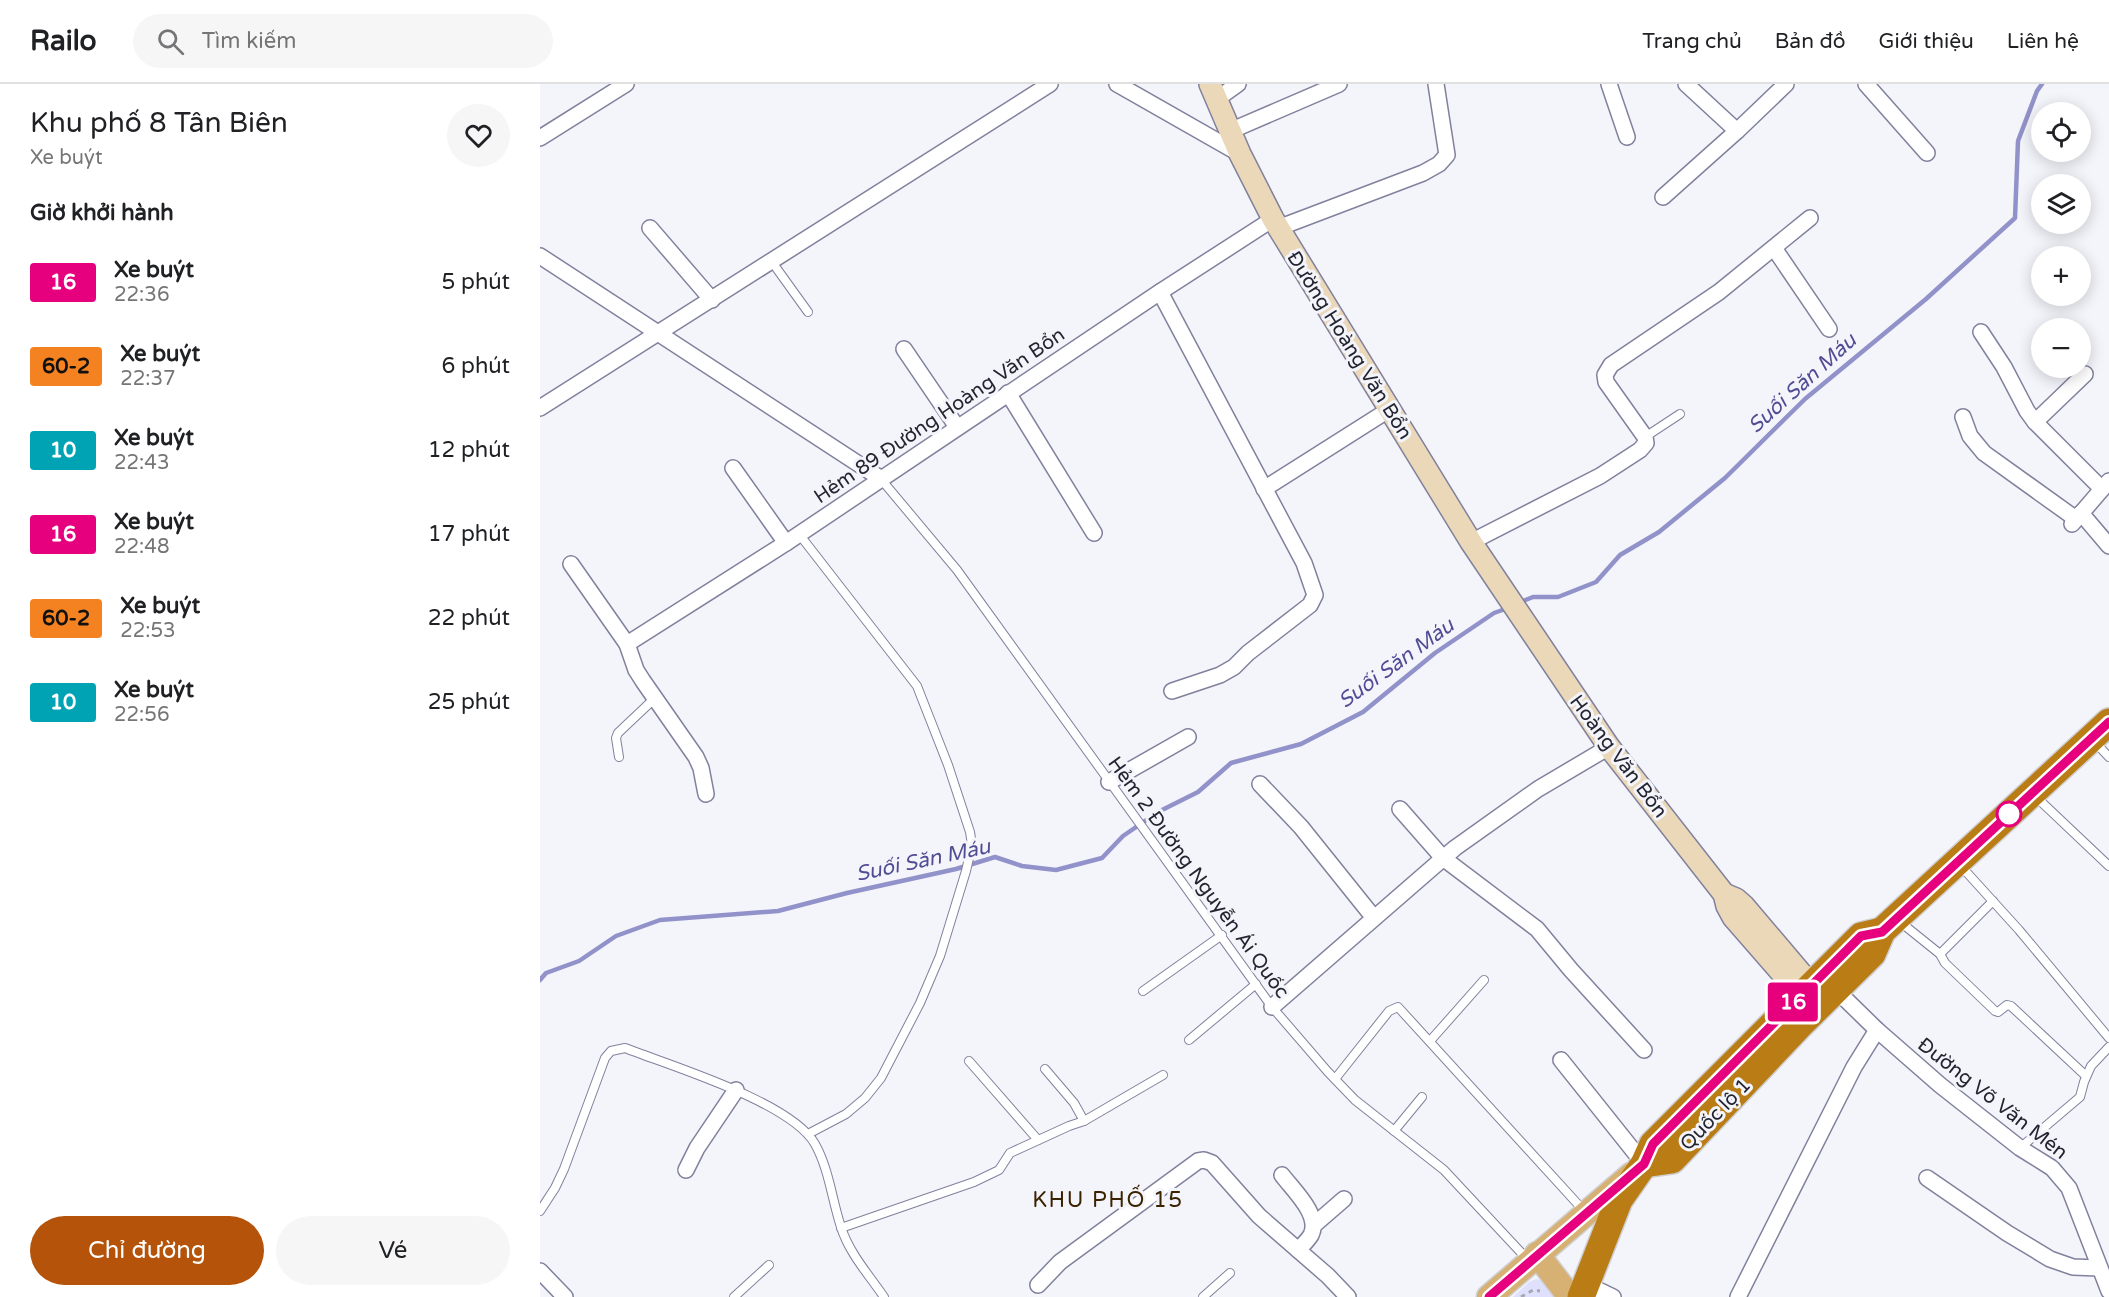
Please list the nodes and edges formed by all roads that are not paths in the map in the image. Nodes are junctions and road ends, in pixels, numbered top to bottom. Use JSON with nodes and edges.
{"nodes":[{"id":1,"x":626,"y":84,"type":"edge"},
{"id":2,"x":1050,"y":84,"type":"edge"},
{"id":3,"x":1118,"y":84,"type":"edge"},
{"id":4,"x":1238,"y":84,"type":"edge"},
{"id":5,"x":1339,"y":84,"type":"edge"},
{"id":6,"x":1436,"y":84,"type":"edge"},
{"id":7,"x":1609,"y":84,"type":"edge"},
{"id":8,"x":1686,"y":84,"type":"edge"},
{"id":9,"x":1786,"y":84,"type":"edge"},
{"id":10,"x":1866,"y":84,"type":"edge"},
{"id":11,"x":1214,"y":92,"type":"edge"},
{"id":12,"x":1230,"y":131,"type":"junction"},
{"id":13,"x":1737,"y":131,"type":"junction"},
{"id":14,"x":1627,"y":137,"type":"dead end"},
{"id":15,"x":540,"y":138,"type":"edge"},
{"id":16,"x":1928,"y":153,"type":"dead end"},
{"id":17,"x":1240,"y":154,"type":"junction"},
{"id":18,"x":1663,"y":197,"type":"dead end"},
{"id":19,"x":1810,"y":218,"type":"dead end"},
{"id":20,"x":1276,"y":224,"type":"junction"},
{"id":21,"x":650,"y":228,"type":"dead end"},
{"id":22,"x":1774,"y":248,"type":"junction"},
{"id":23,"x":540,"y":256,"type":"edge"},
{"id":24,"x":772,"y":262,"type":"junction"},
{"id":25,"x":1160,"y":292,"type":"junction"},
{"id":26,"x":712,"y":300,"type":"junction"},
{"id":27,"x":808,"y":312,"type":"dead end"},
{"id":28,"x":1829,"y":329,"type":"dead end"},
{"id":29,"x":1981,"y":332,"type":"dead end"},
{"id":30,"x":657,"y":334,"type":"junction"},
{"id":31,"x":904,"y":349,"type":"dead end"},
{"id":32,"x":2081,"y":378,"type":"edge"},
{"id":33,"x":1008,"y":393,"type":"junction"},
{"id":34,"x":540,"y":408,"type":"edge"},
{"id":35,"x":1390,"y":410,"type":"junction"},
{"id":36,"x":1680,"y":414,"type":"dead end"},
{"id":37,"x":1963,"y":417,"type":"dead end"},
{"id":38,"x":2035,"y":422,"type":"junction"},
{"id":39,"x":957,"y":427,"type":"junction"},
{"id":40,"x":1645,"y":437,"type":"junction"},
{"id":41,"x":733,"y":468,"type":"dead end"},
{"id":42,"x":880,"y":478,"type":"junction"},
{"id":43,"x":2106,"y":485,"type":"edge"},
{"id":44,"x":1264,"y":489,"type":"junction"},
{"id":45,"x":2076,"y":519,"type":"junction"},
{"id":46,"x":1094,"y":533,"type":"dead end"},
{"id":47,"x":792,"y":538,"type":"junction"},
{"id":48,"x":1470,"y":542,"type":"junction"},
{"id":49,"x":2109,"y":546,"type":"edge"},
{"id":50,"x":571,"y":564,"type":"dead end"},
{"id":51,"x":1513,"y":606,"type":"joint"},
{"id":52,"x":627,"y":644,"type":"junction"},
{"id":53,"x":1172,"y":692,"type":"dead end"},
{"id":54,"x":655,"y":698,"type":"junction"},
{"id":55,"x":1188,"y":737,"type":"dead end"},
{"id":56,"x":2103,"y":739,"type":"edge"},
{"id":57,"x":1609,"y":747,"type":"junction"},
{"id":58,"x":619,"y":758,"type":"dead end"},
{"id":59,"x":1109,"y":782,"type":"junction"},
{"id":60,"x":1260,"y":784,"type":"dead end"},
{"id":61,"x":2032,"y":792,"type":"junction"},
{"id":62,"x":705,"y":794,"type":"dead end"},
{"id":63,"x":1400,"y":809,"type":"dead end"},
{"id":64,"x":1443,"y":858,"type":"junction"},
{"id":65,"x":1957,"y":861,"type":"junction"},
{"id":66,"x":2109,"y":866,"type":"edge"},
{"id":67,"x":1993,"y":901,"type":"junction"},
{"id":68,"x":1374,"y":918,"type":"junction"},
{"id":69,"x":1889,"y":925,"type":"junction"},
{"id":70,"x":1222,"y":935,"type":"junction"},
{"id":71,"x":1940,"y":954,"type":"junction"},
{"id":72,"x":1484,"y":980,"type":"dead end"},
{"id":73,"x":1256,"y":984,"type":"junction"},
{"id":74,"x":1143,"y":991,"type":"dead end"},
{"id":75,"x":1818,"y":993,"type":"junction"},
{"id":76,"x":1272,"y":1006,"type":"junction"},
{"id":77,"x":1877,"y":1030,"type":"junction"},
{"id":78,"x":2109,"y":1038,"type":"edge"},
{"id":79,"x":1189,"y":1040,"type":"dead end"},
{"id":80,"x":1430,"y":1041,"type":"junction"},
{"id":81,"x":2109,"y":1047,"type":"edge"},
{"id":82,"x":1644,"y":1050,"type":"dead end"},
{"id":83,"x":1561,"y":1060,"type":"dead end"},
{"id":84,"x":969,"y":1061,"type":"dead end"},
{"id":85,"x":1045,"y":1069,"type":"dead end"},
{"id":86,"x":1163,"y":1075,"type":"dead end"},
{"id":87,"x":2086,"y":1076,"type":"junction"},
{"id":88,"x":1335,"y":1079,"type":"junction"},
{"id":89,"x":736,"y":1090,"type":"junction"},
{"id":90,"x":1422,"y":1097,"type":"dead end"},
{"id":91,"x":1084,"y":1121,"type":"junction"},
{"id":92,"x":1394,"y":1131,"type":"junction"},
{"id":93,"x":808,"y":1134,"type":"junction"},
{"id":94,"x":1038,"y":1140,"type":"junction"},
{"id":95,"x":2020,"y":1148,"type":"junction"},
{"id":96,"x":1644,"y":1164,"type":"junction"},
{"id":97,"x":686,"y":1170,"type":"dead end"},
{"id":98,"x":1282,"y":1175,"type":"dead end"},
{"id":99,"x":1928,"y":1178,"type":"dead end"},
{"id":100,"x":1344,"y":1198,"type":"dead end"},
{"id":101,"x":540,"y":1211,"type":"edge"},
{"id":102,"x":1586,"y":1213,"type":"junction"},
{"id":103,"x":1314,"y":1225,"type":"junction"},
{"id":104,"x":841,"y":1228,"type":"junction"},
{"id":105,"x":1298,"y":1250,"type":"junction"},
{"id":106,"x":1533,"y":1258,"type":"junction"},
{"id":107,"x":769,"y":1265,"type":"dead end"},
{"id":108,"x":2099,"y":1268,"type":"junction"},
{"id":109,"x":540,"y":1271,"type":"edge"},
{"id":110,"x":1230,"y":1272,"type":"dead end"},
{"id":111,"x":1038,"y":1285,"type":"dead end"},
{"id":112,"x":2109,"y":1291,"type":"edge"},
{"id":113,"x":1579,"y":1293,"type":"edge"},
{"id":114,"x":565,"y":1297,"type":"edge"},
{"id":115,"x":734,"y":1297,"type":"edge"},
{"id":116,"x":884,"y":1297,"type":"edge"},
{"id":117,"x":1203,"y":1297,"type":"edge"},
{"id":118,"x":1348,"y":1297,"type":"edge"},
{"id":119,"x":1489,"y":1297,"type":"edge"},
{"id":120,"x":1613,"y":1297,"type":"edge"},
{"id":121,"x":1738,"y":1297,"type":"edge"}],
"edges":[{"from":1,"to":15,"type":"street"},
{"from":2,"to":24,"type":"street"},
{"from":3,"to":17,"type":"street"},
{"from":4,"to":11,"type":"street"},
{"from":5,"to":12,"type":"street"},
{"from":6,"to":20,"type":"street","name":"Hẻm 89 Đường Hoàng Văn Bổn"},
{"from":7,"to":14,"type":"street"},
{"from":8,"to":13,"type":"street"},
{"from":9,"to":13,"type":"street"},
{"from":10,"to":16,"type":"street"},
{"from":11,"to":12,"type":"main road","name":"Đường Hoàng Văn Bổn"},
{"from":12,"to":17,"type":"main road","name":"Đường Hoàng Văn Bổn"},
{"from":13,"to":18,"type":"street"},
{"from":17,"to":20,"type":"main road","name":"Đường Hoàng Văn Bổn"},
{"from":19,"to":22,"type":"street"},
{"from":20,"to":25,"type":"street","name":"Hẻm 89 Đường Hoàng Văn Bổn"},
{"from":20,"to":35,"type":"main road","name":"Đường Hoàng Văn Bổn"},
{"from":21,"to":26,"type":"street"},
{"from":22,"to":28,"type":"street"},
{"from":22,"to":40,"type":"street"},
{"from":23,"to":30,"type":"street"},
{"from":24,"to":26,"type":"street"},
{"from":24,"to":27,"type":"lane"},
{"from":25,"to":33,"type":"street","name":"Hẻm 89 Đường Hoàng Văn Bổn"},
{"from":25,"to":44,"type":"street"},
{"from":26,"to":30,"type":"street"},
{"from":29,"to":38,"type":"street"},
{"from":30,"to":34,"type":"street"},
{"from":30,"to":42,"type":"street"},
{"from":31,"to":39,"type":"street"},
{"from":32,"to":38,"type":"street"},
{"from":33,"to":39,"type":"street","name":"Hẻm 89 Đường Hoàng Văn Bổn"},
{"from":33,"to":46,"type":"street"},
{"from":35,"to":44,"type":"street"},
{"from":35,"to":48,"type":"main road","name":"Đường Hoàng Văn Bổn"},
{"from":36,"to":40,"type":"lane"},
{"from":37,"to":45,"type":"street"},
{"from":38,"to":43,"type":"street"},
{"from":39,"to":42,"type":"street","name":"Hẻm 89 Đường Hoàng Văn Bổn"},
{"from":40,"to":48,"type":"street"},
{"from":41,"to":47,"type":"street"},
{"from":42,"to":47,"type":"street","name":"Hẻm 89 Đường Hoàng Văn Bổn"},
{"from":42,"to":59,"type":"lane","name":"Hẻm 2 Đường Nguyễn Ái Quốc"},
{"from":43,"to":45,"type":"street"},
{"from":44,"to":53,"type":"street"},
{"from":45,"to":49,"type":"street"},
{"from":47,"to":52,"type":"street","name":"Hẻm 89 Đường Hoàng Văn Bổn"},
{"from":47,"to":93,"type":"lane"},
{"from":48,"to":51,"type":"main road","name":"Đường Hoàng Văn Bổn"},
{"from":50,"to":52,"type":"street"},
{"from":51,"to":57,"type":"main road","name":"Hoàng Văn Bổn"},
{"from":52,"to":54,"type":"street"},
{"from":54,"to":58,"type":"lane"},
{"from":54,"to":62,"type":"street"},
{"from":55,"to":59,"type":"street"},
{"from":56,"to":61,"type":"highway","name":"Quốc lộ 1"},
{"from":57,"to":64,"type":"street"},
{"from":57,"to":75,"type":"main road","name":"Hoàng Văn Bổn"},
{"from":59,"to":70,"type":"lane","name":"Hẻm 2 Đường Nguyễn Ái Quốc"},
{"from":60,"to":68,"type":"street"},
{"from":61,"to":65,"type":"highway","name":"Quốc lộ 1"},
{"from":61,"to":66,"type":"lane"},
{"from":63,"to":64,"type":"street"},
{"from":64,"to":68,"type":"street"},
{"from":64,"to":82,"type":"street"},
{"from":65,"to":67,"type":"lane"},
{"from":65,"to":69,"type":"highway","name":"Quốc lộ 1"},
{"from":67,"to":71,"type":"lane"},
{"from":67,"to":78,"type":"lane"},
{"from":68,"to":76,"type":"street"},
{"from":69,"to":71,"type":"lane"},
{"from":69,"to":75,"type":"highway","name":"Quốc lộ 1"},
{"from":70,"to":73,"type":"lane","name":"Hẻm 2 Đường Nguyễn Ái Quốc"},
{"from":70,"to":74,"type":"lane"},
{"from":71,"to":87,"type":"lane"},
{"from":72,"to":80,"type":"lane"},
{"from":73,"to":76,"type":"lane","name":"Hẻm 2 Đường Nguyễn Ái Quốc"},
{"from":73,"to":79,"type":"lane"},
{"from":75,"to":77,"type":"street","name":"Đường Võ Văn Mén"},
{"from":75,"to":96,"type":"highway","name":"Quốc lộ 1"},
{"from":76,"to":88,"type":"lane","name":"Hẻm 2 Đường Nguyễn Ái Quốc"},
{"from":77,"to":95,"type":"street","name":"Đường Võ Văn Mén"},
{"from":77,"to":121,"type":"street"},
{"from":80,"to":88,"type":"lane"},
{"from":80,"to":102,"type":"lane"},
{"from":81,"to":87,"type":"lane"},
{"from":83,"to":96,"type":"street"},
{"from":84,"to":94,"type":"lane"},
{"from":85,"to":91,"type":"lane"},
{"from":86,"to":91,"type":"lane"},
{"from":87,"to":95,"type":"lane"},
{"from":88,"to":92,"type":"lane","name":"Hẻm 2 Đường Nguyễn Ái Quốc"},
{"from":89,"to":93,"type":"lane"},
{"from":89,"to":97,"type":"street"},
{"from":89,"to":101,"type":"lane"},
{"from":90,"to":92,"type":"lane"},
{"from":91,"to":94,"type":"lane"},
{"from":92,"to":106,"type":"lane","name":"Hẻm 2 Đường Nguyễn Ái Quốc"},
{"from":93,"to":104,"type":"lane"},
{"from":94,"to":104,"type":"lane"},
{"from":95,"to":108,"type":"street","name":"Đường Võ Văn Mén"},
{"from":96,"to":102,"type":"main road"},
{"from":96,"to":113,"type":"highway"},
{"from":98,"to":103,"type":"street"},
{"from":99,"to":108,"type":"street"},
{"from":100,"to":103,"type":"street"},
{"from":102,"to":106,"type":"main road"},
{"from":103,"to":105,"type":"street"},
{"from":104,"to":116,"type":"lane"},
{"from":105,"to":111,"type":"street"},
{"from":105,"to":118,"type":"street"},
{"from":106,"to":113,"type":"main road"},
{"from":106,"to":119,"type":"main road"},
{"from":107,"to":115,"type":"lane"},
{"from":108,"to":112,"type":"street","name":"Đường Võ Văn Mén"},
{"from":109,"to":114,"type":"street"},
{"from":110,"to":117,"type":"lane"},
{"from":113,"to":120,"type":"street"}]}
